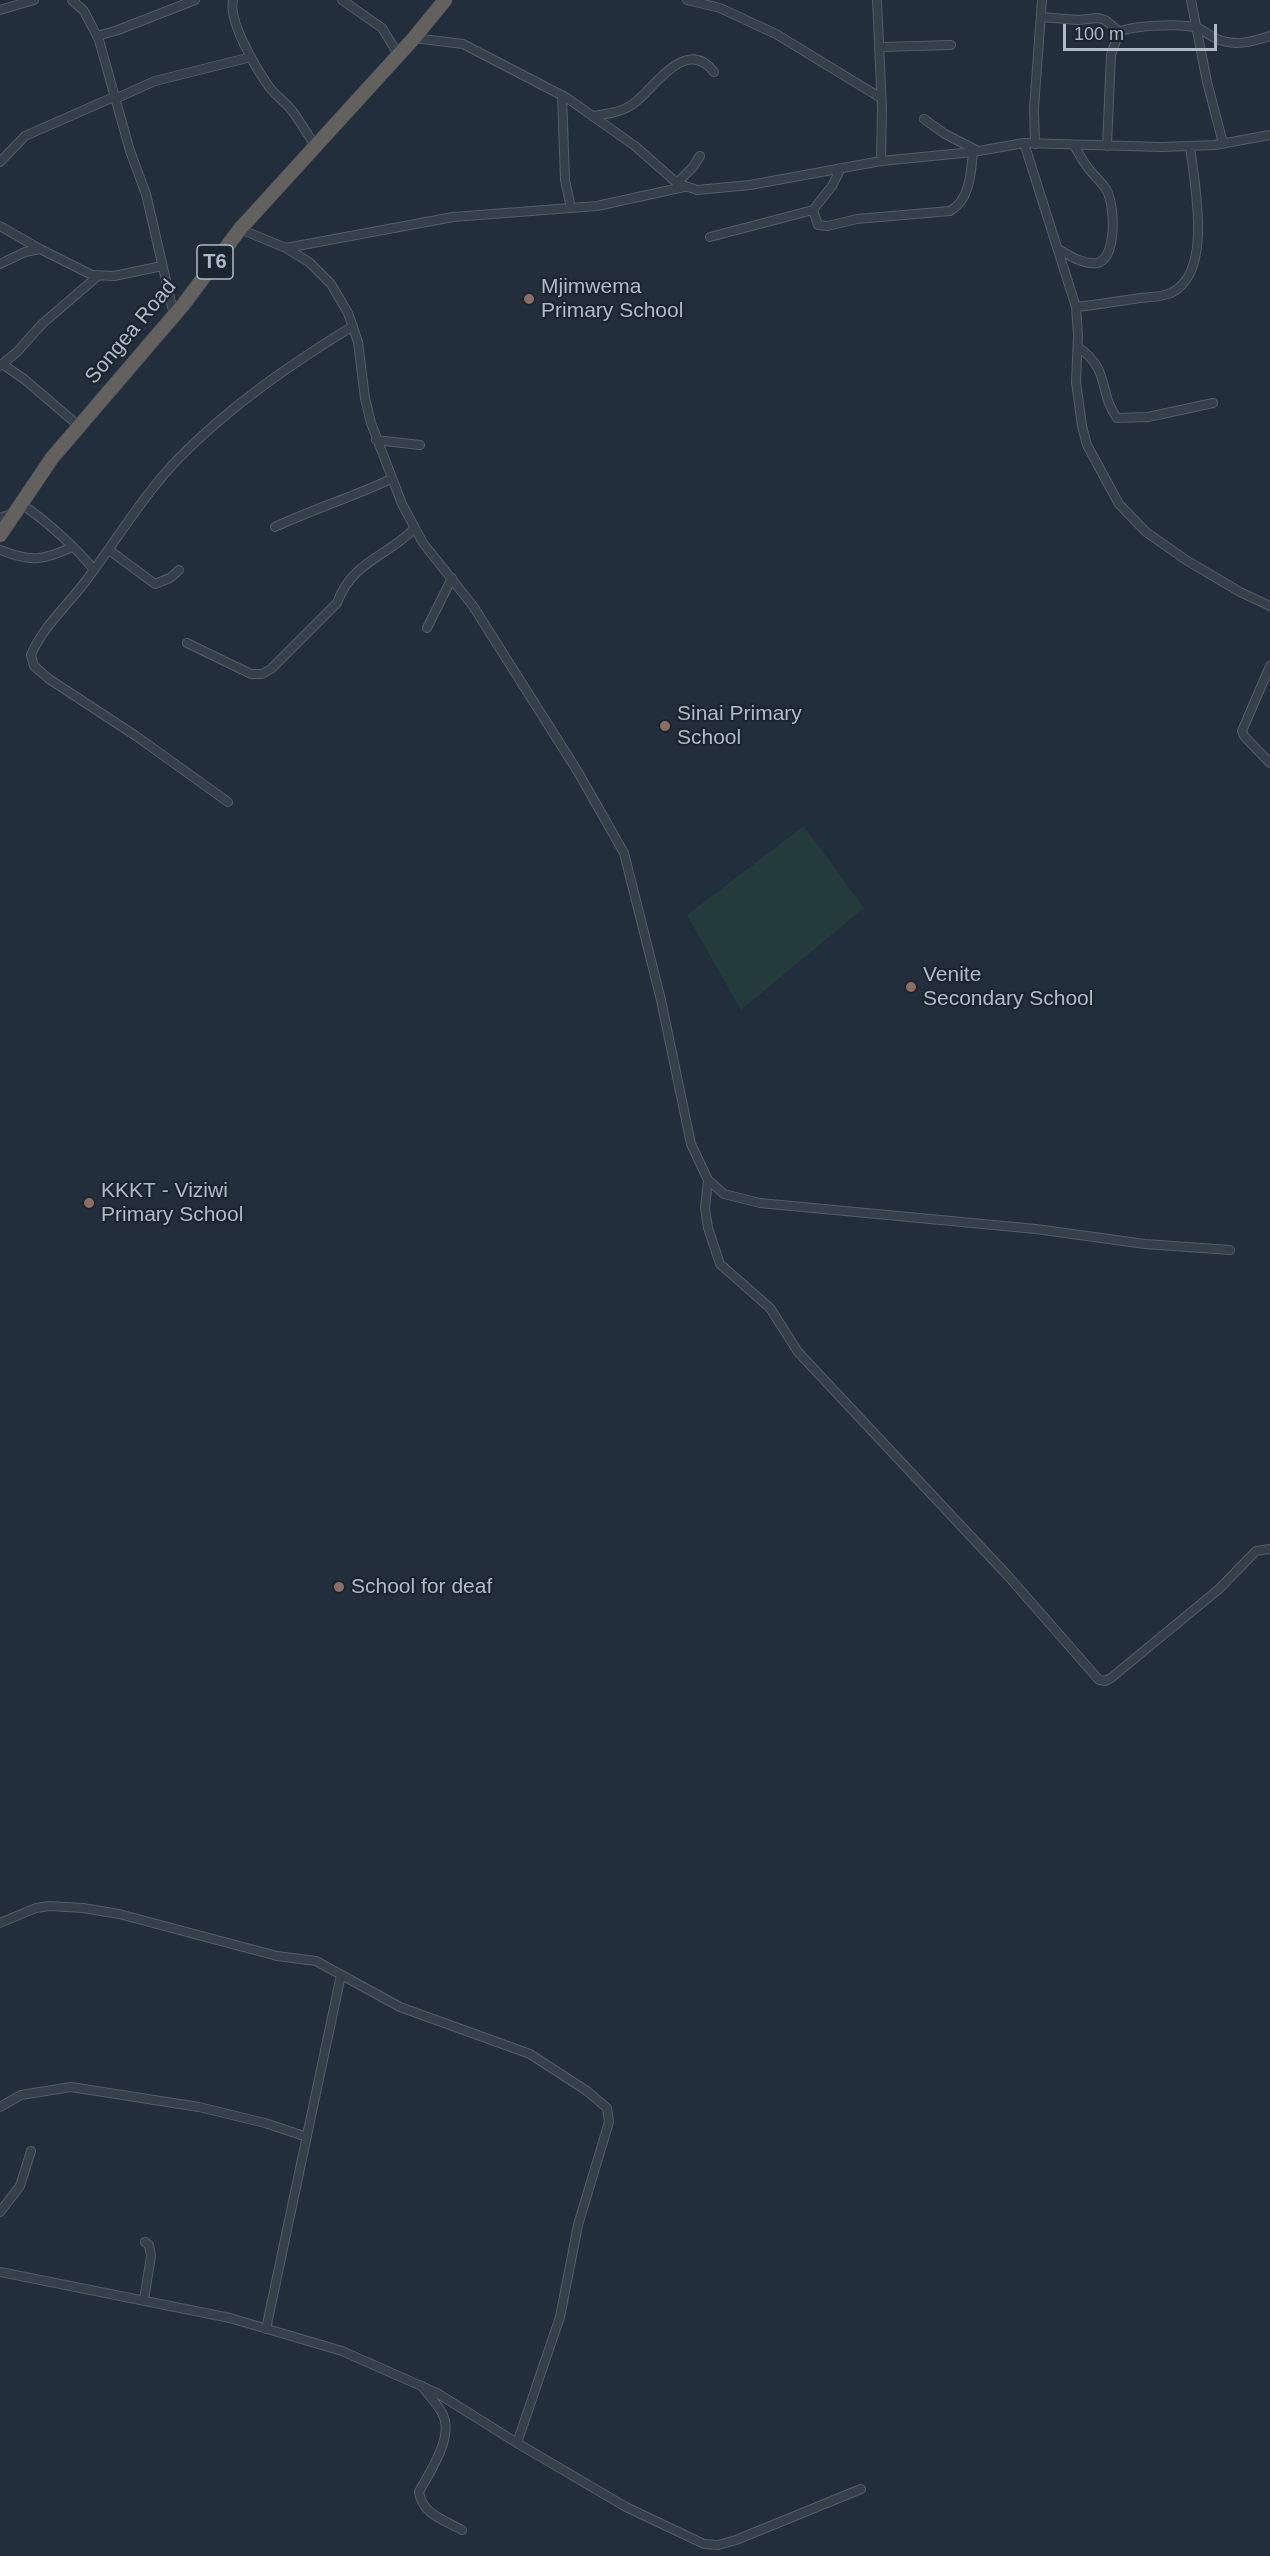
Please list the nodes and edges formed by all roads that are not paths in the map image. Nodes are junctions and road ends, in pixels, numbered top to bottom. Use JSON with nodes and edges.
{"nodes":[{"id":1,"x":34,"y":0,"type":"edge"},
{"id":2,"x":72,"y":0,"type":"edge"},
{"id":3,"x":195,"y":0,"type":"edge"},
{"id":4,"x":233,"y":0,"type":"edge"},
{"id":5,"x":342,"y":0,"type":"edge"},
{"id":6,"x":445,"y":0,"type":"edge"},
{"id":7,"x":687,"y":0,"type":"edge"},
{"id":8,"x":877,"y":0,"type":"edge"},
{"id":9,"x":1042,"y":0,"type":"edge"},
{"id":10,"x":1191,"y":0,"type":"edge"},
{"id":11,"x":0,"y":10,"type":"edge"},
{"id":12,"x":1041,"y":17,"type":"junction"},
{"id":13,"x":1196,"y":27,"type":"junction"},
{"id":14,"x":1120,"y":32,"type":"junction"},
{"id":15,"x":97,"y":36,"type":"junction"},
{"id":16,"x":1270,"y":36,"type":"edge"},
{"id":17,"x":414,"y":38,"type":"junction"},
{"id":18,"x":951,"y":45,"type":"dead end"},
{"id":19,"x":880,"y":47,"type":"junction"},
{"id":20,"x":398,"y":54,"type":"junction"},
{"id":21,"x":251,"y":57,"type":"junction"},
{"id":22,"x":714,"y":72,"type":"dead end"},
{"id":23,"x":562,"y":95,"type":"junction"},
{"id":24,"x":116,"y":97,"type":"junction"},
{"id":25,"x":881,"y":98,"type":"junction"},
{"id":26,"x":593,"y":116,"type":"junction"},
{"id":27,"x":924,"y":119,"type":"dead end"},
{"id":28,"x":1270,"y":135,"type":"edge"},
{"id":29,"x":1024,"y":143,"type":"junction"},
{"id":30,"x":1223,"y":143,"type":"junction"},
{"id":31,"x":1035,"y":144,"type":"junction"},
{"id":32,"x":1074,"y":145,"type":"junction"},
{"id":33,"x":1107,"y":146,"type":"junction"},
{"id":34,"x":1190,"y":146,"type":"junction"},
{"id":35,"x":316,"y":147,"type":"junction"},
{"id":36,"x":975,"y":152,"type":"junction"},
{"id":37,"x":700,"y":156,"type":"dead end"},
{"id":38,"x":881,"y":161,"type":"junction"},
{"id":39,"x":0,"y":162,"type":"edge"},
{"id":40,"x":841,"y":168,"type":"junction"},
{"id":41,"x":681,"y":185,"type":"junction"},
{"id":42,"x":571,"y":208,"type":"junction"},
{"id":43,"x":813,"y":210,"type":"junction"},
{"id":44,"x":0,"y":226,"type":"edge"},
{"id":45,"x":240,"y":229,"type":"junction"},
{"id":46,"x":710,"y":237,"type":"dead end"},
{"id":47,"x":286,"y":248,"type":"junction"},
{"id":48,"x":40,"y":249,"type":"junction"},
{"id":49,"x":1058,"y":249,"type":"junction"},
{"id":50,"x":0,"y":264,"type":"edge"},
{"id":51,"x":162,"y":266,"type":"junction"},
{"id":52,"x":99,"y":275,"type":"junction"},
{"id":53,"x":1076,"y":307,"type":"junction"},
{"id":54,"x":174,"y":315,"type":"junction"},
{"id":55,"x":353,"y":326,"type":"junction"},
{"id":56,"x":1078,"y":347,"type":"junction"},
{"id":57,"x":0,"y":351,"type":"edge"},
{"id":58,"x":3,"y":363,"type":"edge"},
{"id":59,"x":1213,"y":403,"type":"dead end"},
{"id":60,"x":79,"y":426,"type":"junction"},
{"id":61,"x":376,"y":440,"type":"junction"},
{"id":62,"x":420,"y":445,"type":"dead end"},
{"id":63,"x":391,"y":479,"type":"junction"},
{"id":64,"x":18,"y":508,"type":"junction"},
{"id":65,"x":0,"y":518,"type":"edge"},
{"id":66,"x":275,"y":527,"type":"dead end"},
{"id":67,"x":415,"y":528,"type":"junction"},
{"id":68,"x":0,"y":535,"type":"edge"},
{"id":69,"x":72,"y":547,"type":"junction"},
{"id":70,"x":0,"y":550,"type":"edge"},
{"id":71,"x":109,"y":550,"type":"junction"},
{"id":72,"x":94,"y":570,"type":"junction"},
{"id":73,"x":179,"y":570,"type":"dead end"},
{"id":74,"x":452,"y":578,"type":"junction"},
{"id":75,"x":1270,"y":606,"type":"edge"},
{"id":76,"x":427,"y":628,"type":"dead end"},
{"id":77,"x":187,"y":643,"type":"dead end"},
{"id":78,"x":1270,"y":666,"type":"edge"},
{"id":79,"x":1270,"y":763,"type":"edge"},
{"id":80,"x":228,"y":802,"type":"dead end"},
{"id":81,"x":708,"y":1180,"type":"junction"},
{"id":82,"x":1230,"y":1250,"type":"dead end"},
{"id":83,"x":1270,"y":1549,"type":"edge"},
{"id":84,"x":0,"y":1923,"type":"edge"},
{"id":85,"x":341,"y":1975,"type":"junction"},
{"id":86,"x":0,"y":2107,"type":"edge"},
{"id":87,"x":307,"y":2137,"type":"junction"},
{"id":88,"x":32,"y":2151,"type":"dead end"},
{"id":89,"x":0,"y":2212,"type":"edge"},
{"id":90,"x":145,"y":2242,"type":"dead end"},
{"id":91,"x":0,"y":2272,"type":"edge"},
{"id":92,"x":144,"y":2300,"type":"junction"},
{"id":93,"x":266,"y":2329,"type":"junction"},
{"id":94,"x":421,"y":2386,"type":"junction"},
{"id":95,"x":517,"y":2443,"type":"junction"},
{"id":96,"x":861,"y":2489,"type":"dead end"},
{"id":97,"x":462,"y":2530,"type":"dead end"}],
"edges":[{"from":1,"to":11,"type":"street"},
{"from":2,"to":15,"type":"street"},
{"from":3,"to":15,"type":"street"},
{"from":4,"to":21,"type":"street"},
{"from":5,"to":20,"type":"street"},
{"from":6,"to":17,"type":"highway","name":"Songea Road","number":"T6"},
{"from":7,"to":25,"type":"street"},
{"from":8,"to":19,"type":"street"},
{"from":9,"to":12,"type":"street"},
{"from":10,"to":13,"type":"street"},
{"from":12,"to":14,"type":"street"},
{"from":12,"to":31,"type":"street"},
{"from":13,"to":14,"type":"street"},
{"from":13,"to":16,"type":"street"},
{"from":13,"to":30,"type":"street"},
{"from":14,"to":33,"type":"street"},
{"from":15,"to":24,"type":"street"},
{"from":17,"to":20,"type":"highway","name":"Songea Road","number":"T6"},
{"from":17,"to":23,"type":"street"},
{"from":18,"to":19,"type":"street"},
{"from":19,"to":25,"type":"street"},
{"from":20,"to":35,"type":"highway","name":"Songea Road","number":"T6"},
{"from":21,"to":24,"type":"street"},
{"from":21,"to":35,"type":"street"},
{"from":22,"to":26,"type":"street"},
{"from":23,"to":26,"type":"street"},
{"from":23,"to":42,"type":"street"},
{"from":24,"to":39,"type":"street"},
{"from":24,"to":51,"type":"street"},
{"from":25,"to":38,"type":"street"},
{"from":26,"to":41,"type":"street"},
{"from":27,"to":36,"type":"street"},
{"from":28,"to":30,"type":"street"},
{"from":29,"to":31,"type":"street"},
{"from":29,"to":36,"type":"street"},
{"from":29,"to":49,"type":"street"},
{"from":30,"to":34,"type":"street"},
{"from":31,"to":32,"type":"street"},
{"from":32,"to":33,"type":"street"},
{"from":32,"to":49,"type":"street"},
{"from":33,"to":34,"type":"street"},
{"from":34,"to":53,"type":"street"},
{"from":35,"to":45,"type":"highway","name":"Songea Road","number":"T6"},
{"from":36,"to":38,"type":"street"},
{"from":36,"to":43,"type":"street"},
{"from":37,"to":41,"type":"street"},
{"from":38,"to":40,"type":"street"},
{"from":40,"to":41,"type":"street"},
{"from":40,"to":43,"type":"street"},
{"from":41,"to":42,"type":"street"},
{"from":42,"to":47,"type":"street"},
{"from":43,"to":46,"type":"street"},
{"from":44,"to":48,"type":"street"},
{"from":45,"to":47,"type":"street"},
{"from":45,"to":54,"type":"highway","name":"Songea Road","number":"T6"},
{"from":47,"to":55,"type":"street"},
{"from":48,"to":50,"type":"street"},
{"from":48,"to":52,"type":"street"},
{"from":49,"to":53,"type":"street"},
{"from":51,"to":52,"type":"street"},
{"from":51,"to":54,"type":"street"},
{"from":52,"to":58,"type":"street"},
{"from":53,"to":56,"type":"street"},
{"from":54,"to":60,"type":"highway","name":"Songea Road","number":"T6"},
{"from":55,"to":61,"type":"street"},
{"from":55,"to":71,"type":"street"},
{"from":56,"to":59,"type":"street"},
{"from":56,"to":75,"type":"street"},
{"from":57,"to":58,"type":"street"},
{"from":58,"to":60,"type":"street"},
{"from":60,"to":64,"type":"highway","name":"Songea Road","number":"T6"},
{"from":61,"to":62,"type":"street"},
{"from":61,"to":63,"type":"street"},
{"from":63,"to":66,"type":"street"},
{"from":63,"to":67,"type":"street"},
{"from":64,"to":65,"type":"street"},
{"from":64,"to":68,"type":"highway","name":"Songea Road","number":"T6"},
{"from":64,"to":69,"type":"street"},
{"from":67,"to":74,"type":"street"},
{"from":67,"to":77,"type":"street"},
{"from":69,"to":70,"type":"street"},
{"from":69,"to":72,"type":"street"},
{"from":71,"to":72,"type":"street"},
{"from":71,"to":73,"type":"street"},
{"from":72,"to":80,"type":"street"},
{"from":74,"to":76,"type":"street"},
{"from":74,"to":81,"type":"street"},
{"from":78,"to":79,"type":"street"},
{"from":81,"to":82,"type":"street"},
{"from":81,"to":83,"type":"street"},
{"from":84,"to":85,"type":"street"},
{"from":85,"to":87,"type":"street"},
{"from":85,"to":95,"type":"street"},
{"from":86,"to":87,"type":"street"},
{"from":87,"to":93,"type":"street"},
{"from":88,"to":89,"type":"street"},
{"from":90,"to":92,"type":"street"},
{"from":91,"to":92,"type":"street"},
{"from":92,"to":93,"type":"street"},
{"from":93,"to":94,"type":"street"},
{"from":94,"to":95,"type":"street"},
{"from":94,"to":97,"type":"street"},
{"from":95,"to":96,"type":"street"}]}
